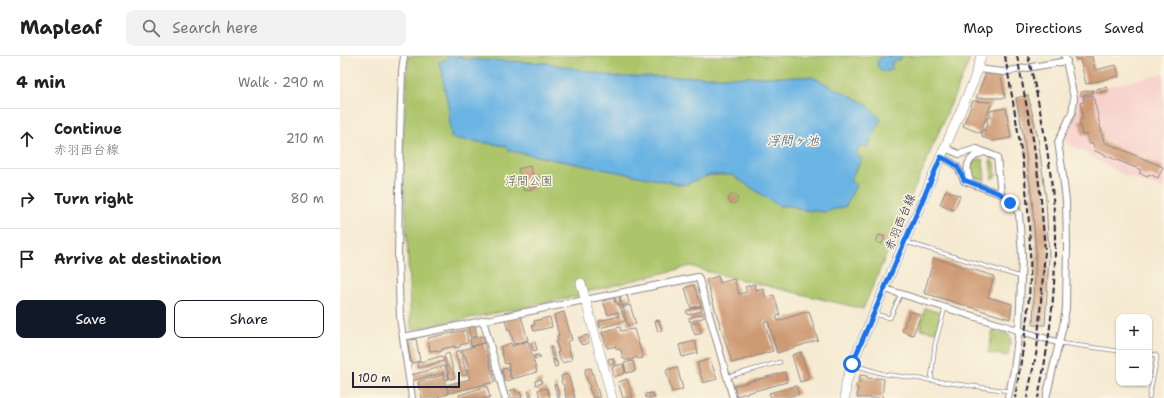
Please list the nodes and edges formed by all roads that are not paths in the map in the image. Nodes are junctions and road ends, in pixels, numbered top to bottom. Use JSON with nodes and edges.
{"nodes":[{"id":1,"x":404,"y":56,"type":"edge"},
{"id":2,"x":981,"y":56,"type":"edge"},
{"id":3,"x":1066,"y":59,"type":"edge"},
{"id":4,"x":978,"y":69,"type":"junction"},
{"id":5,"x":945,"y":148,"type":"junction"},
{"id":6,"x":984,"y":152,"type":"junction"},
{"id":7,"x":941,"y":157,"type":"junction"},
{"id":8,"x":971,"y":183,"type":"junction"},
{"id":9,"x":1001,"y":194,"type":"junction"},
{"id":10,"x":904,"y":241,"type":"junction"},
{"id":11,"x":1021,"y":277,"type":"junction"},
{"id":12,"x":581,"y":283,"type":"dead end"},
{"id":13,"x":885,"y":289,"type":"junction"},
{"id":14,"x":900,"y":294,"type":"junction"},
{"id":15,"x":585,"y":299,"type":"junction"},
{"id":16,"x":945,"y":308,"type":"junction"},
{"id":17,"x":874,"y":314,"type":"junction"},
{"id":18,"x":483,"y":320,"type":"junction"},
{"id":19,"x":1019,"y":330,"type":"junction"},
{"id":20,"x":403,"y":337,"type":"junction"},
{"id":21,"x":1060,"y":343,"type":"junction"},
{"id":22,"x":1116,"y":350,"type":"edge"},
{"id":23,"x":1152,"y":354,"type":"edge"},
{"id":24,"x":780,"y":362,"type":"dead end"},
{"id":25,"x":852,"y":364,"type":"junction"},
{"id":26,"x":727,"y":377,"type":"junction"},
{"id":27,"x":931,"y":380,"type":"junction"},
{"id":28,"x":1152,"y":383,"type":"edge"},
{"id":29,"x":1151,"y":386,"type":"edge"},
{"id":30,"x":1010,"y":391,"type":"junction"},
{"id":31,"x":412,"y":398,"type":"edge"},
{"id":32,"x":505,"y":398,"type":"edge"},
{"id":33,"x":612,"y":398,"type":"edge"},
{"id":34,"x":733,"y":398,"type":"edge"},
{"id":35,"x":845,"y":398,"type":"edge"},
{"id":36,"x":1008,"y":398,"type":"edge"},
{"id":37,"x":1046,"y":398,"type":"edge"},
{"id":38,"x":1149,"y":398,"type":"edge"}],
"edges":[{"from":1,"to":20,"type":"street"},
{"from":2,"to":4,"type":"main road","name":"赤羽西台線"},
{"from":3,"to":4,"type":"street"},
{"from":3,"to":21,"type":"street"},
{"from":4,"to":5,"type":"main road","name":"赤羽西台線"},
{"from":5,"to":6,"type":"street"},
{"from":5,"to":7,"type":"main road","name":"赤羽西台線"},
{"from":6,"to":8,"type":"street"},
{"from":6,"to":9,"type":"street"},
{"from":7,"to":8,"type":"street"},
{"from":7,"to":10,"type":"main road","name":"赤羽西台線"},
{"from":8,"to":9,"type":"street"},
{"from":9,"to":11,"type":"street"},
{"from":10,"to":11,"type":"lane"},
{"from":10,"to":13,"type":"main road","name":"赤羽西台線"},
{"from":11,"to":19,"type":"street"},
{"from":12,"to":15,"type":"main road"},
{"from":13,"to":14,"type":"street"},
{"from":13,"to":17,"type":"main road","name":"赤羽西台線"},
{"from":14,"to":16,"type":"street"},
{"from":14,"to":17,"type":"lane"},
{"from":15,"to":18,"type":"street"},
{"from":15,"to":26,"type":"street"},
{"from":15,"to":33,"type":"main road"},
{"from":16,"to":19,"type":"street"},
{"from":16,"to":27,"type":"lane"},
{"from":17,"to":25,"type":"main road","name":"赤羽西台線"},
{"from":18,"to":20,"type":"street"},
{"from":18,"to":32,"type":"street"},
{"from":19,"to":21,"type":"street"},
{"from":19,"to":30,"type":"street"},
{"from":20,"to":31,"type":"street"},
{"from":21,"to":22,"type":"lane"},
{"from":21,"to":37,"type":"street"},
{"from":23,"to":28,"type":"lane"},
{"from":24,"to":26,"type":"lane"},
{"from":25,"to":27,"type":"lane"},
{"from":25,"to":35,"type":"main road","name":"赤羽西台線"},
{"from":26,"to":34,"type":"street"},
{"from":27,"to":30,"type":"lane"},
{"from":29,"to":38,"type":"lane"},
{"from":30,"to":36,"type":"street"}]}
